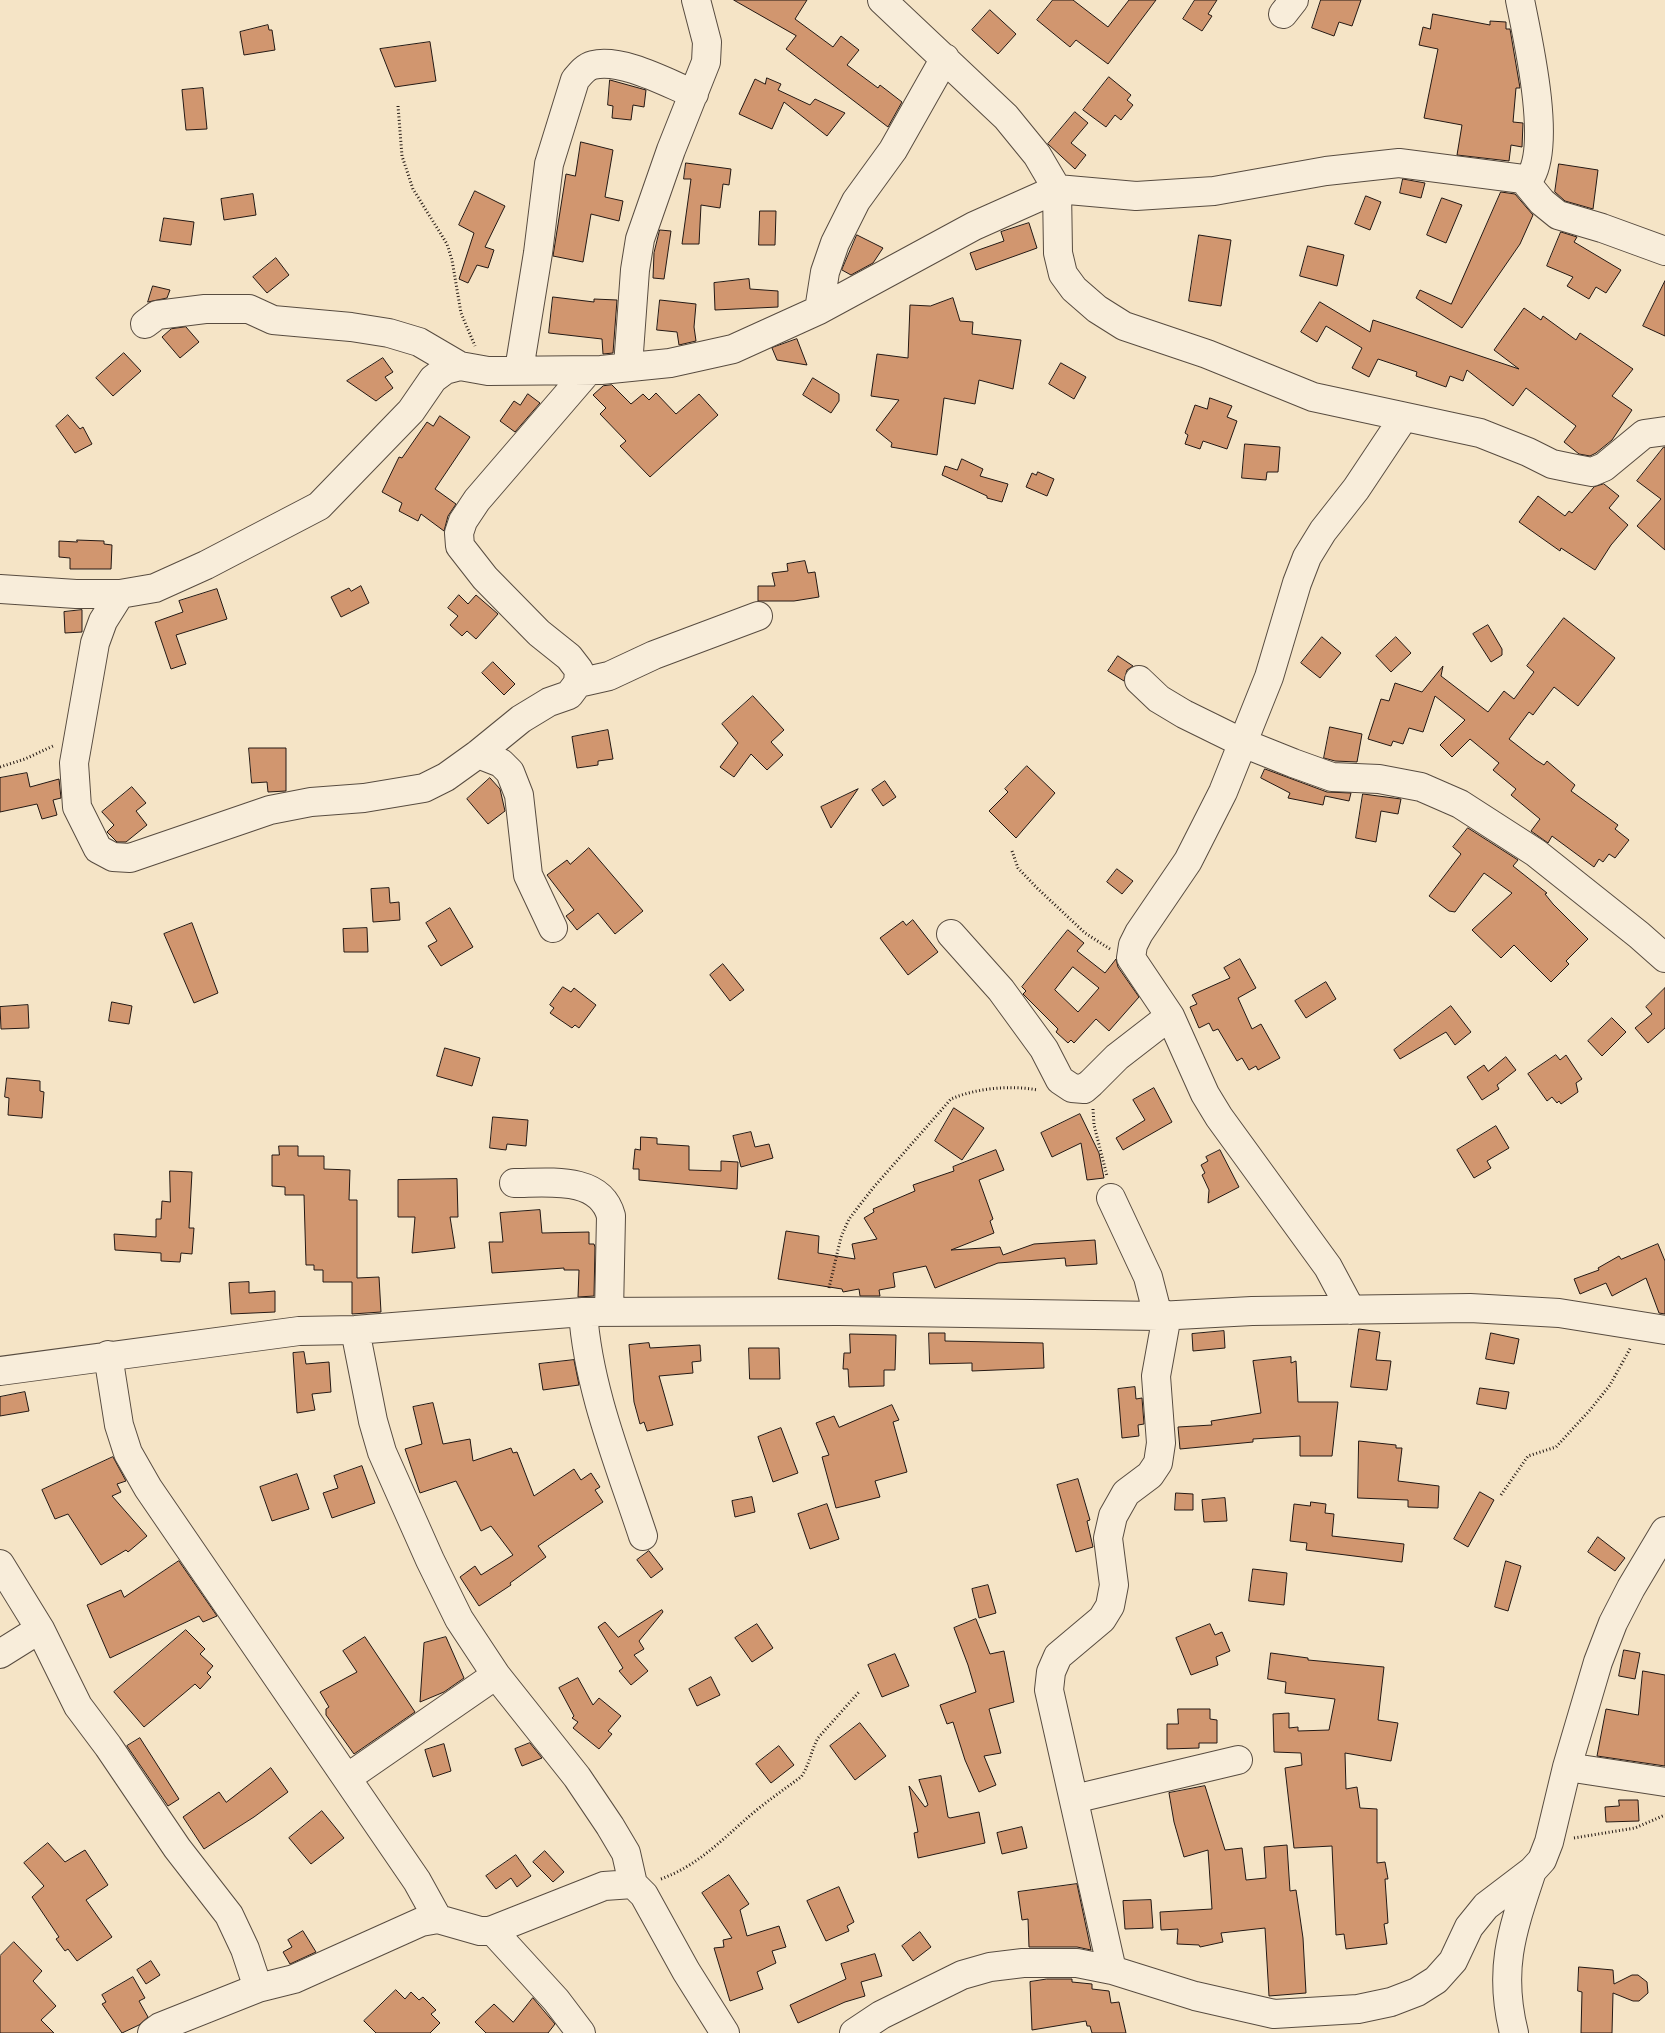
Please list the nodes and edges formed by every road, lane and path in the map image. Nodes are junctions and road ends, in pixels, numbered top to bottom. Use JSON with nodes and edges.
{"nodes":[{"id":1,"x":696,"y":0,"type":"edge"},
{"id":2,"x":882,"y":0,"type":"edge"},
{"id":3,"x":1520,"y":0,"type":"edge"},
{"id":4,"x":945,"y":58,"type":"junction"},
{"id":5,"x":694,"y":94,"type":"junction"},
{"id":6,"x":398,"y":106,"type":"dead end"},
{"id":7,"x":1523,"y":179,"type":"junction"},
{"id":8,"x":1056,"y":189,"type":"junction"},
{"id":9,"x":1665,"y":251,"type":"edge"},
{"id":10,"x":819,"y":310,"type":"junction"},
{"id":11,"x":145,"y":324,"type":"dead end"},
{"id":12,"x":460,"y":366,"type":"junction"},
{"id":13,"x":628,"y":366,"type":"junction"},
{"id":14,"x":519,"y":370,"type":"junction"},
{"id":15,"x":588,"y":370,"type":"junction"},
{"id":16,"x":488,"y":371,"type":"junction"},
{"id":17,"x":1404,"y":417,"type":"junction"},
{"id":18,"x":1665,"y":431,"type":"edge"},
{"id":19,"x":0,"y":589,"type":"edge"},
{"id":20,"x":120,"y":594,"type":"junction"},
{"id":21,"x":758,"y":616,"type":"dead end"},
{"id":22,"x":1139,"y":680,"type":"dead end"},
{"id":23,"x":578,"y":683,"type":"junction"},
{"id":24,"x":78,"y":734,"type":"junction"},
{"id":25,"x":1243,"y":743,"type":"junction"},
{"id":26,"x":478,"y":754,"type":"junction"},
{"id":27,"x":0,"y":767,"type":"edge"},
{"id":28,"x":1012,"y":851,"type":"dead end"},
{"id":29,"x":553,"y":928,"type":"dead end"},
{"id":30,"x":951,"y":934,"type":"dead end"},
{"id":31,"x":1131,"y":958,"type":"junction"},
{"id":32,"x":1665,"y":958,"type":"edge"},
{"id":33,"x":1170,"y":1016,"type":"junction"},
{"id":34,"x":1082,"y":1086,"type":"junction"},
{"id":35,"x":514,"y":1183,"type":"dead end"},
{"id":36,"x":1111,"y":1198,"type":"joint"},
{"id":37,"x":1351,"y":1310,"type":"junction"},
{"id":38,"x":824,"y":1311,"type":"junction"},
{"id":39,"x":596,"y":1312,"type":"junction"},
{"id":40,"x":1163,"y":1315,"type":"junction"},
{"id":41,"x":1654,"y":1327,"type":"edge"},
{"id":42,"x":355,"y":1330,"type":"junction"},
{"id":43,"x":108,"y":1355,"type":"junction"},
{"id":44,"x":0,"y":1371,"type":"edge"},
{"id":45,"x":1501,"y":1495,"type":"dead end"},
{"id":46,"x":642,"y":1536,"type":"dead end"},
{"id":47,"x":1662,"y":1544,"type":"edge"},
{"id":48,"x":0,"y":1564,"type":"edge"},
{"id":49,"x":40,"y":1629,"type":"junction"},
{"id":50,"x":0,"y":1654,"type":"edge"},
{"id":51,"x":496,"y":1675,"type":"junction"},
{"id":52,"x":859,"y":1692,"type":"dead end"},
{"id":53,"x":1238,"y":1760,"type":"dead end"},
{"id":54,"x":1567,"y":1767,"type":"junction"},
{"id":55,"x":346,"y":1778,"type":"junction"},
{"id":56,"x":1665,"y":1782,"type":"edge"},
{"id":57,"x":1074,"y":1799,"type":"junction"},
{"id":58,"x":1665,"y":1815,"type":"edge"},
{"id":59,"x":1549,"y":1842,"type":"junction"},
{"id":60,"x":1532,"y":1871,"type":"junction"},
{"id":61,"x":635,"y":1886,"type":"junction"},
{"id":62,"x":438,"y":1919,"type":"junction"},
{"id":63,"x":492,"y":1930,"type":"junction"},
{"id":64,"x":1112,"y":1970,"type":"junction"},
{"id":65,"x":258,"y":1988,"type":"junction"},
{"id":66,"x":1276,"y":2023,"type":"edge"},
{"id":67,"x":152,"y":2033,"type":"edge"},
{"id":68,"x":581,"y":2033,"type":"edge"},
{"id":69,"x":725,"y":2033,"type":"edge"},
{"id":70,"x":854,"y":2033,"type":"edge"},
{"id":71,"x":1514,"y":2033,"type":"edge"}],
"edges":[{"from":1,"to":5,"type":"street"},
{"from":2,"to":4,"type":"street"},
{"from":3,"to":7,"type":"street"},
{"from":4,"to":8,"type":"street"},
{"from":4,"to":10,"type":"street"},
{"from":5,"to":13,"type":"street"},
{"from":5,"to":14,"type":"street"},
{"from":6,"to":16,"type":"path"},
{"from":7,"to":8,"type":"street"},
{"from":7,"to":9,"type":"street"},
{"from":8,"to":10,"type":"street"},
{"from":8,"to":17,"type":"street"},
{"from":10,"to":13,"type":"street"},
{"from":11,"to":12,"type":"street"},
{"from":12,"to":16,"type":"street"},
{"from":12,"to":20,"type":"street"},
{"from":13,"to":15,"type":"street"},
{"from":14,"to":15,"type":"street"},
{"from":14,"to":16,"type":"street"},
{"from":15,"to":23,"type":"street"},
{"from":17,"to":18,"type":"street"},
{"from":17,"to":25,"type":"street"},
{"from":19,"to":20,"type":"street"},
{"from":20,"to":24,"type":"street"},
{"from":21,"to":23,"type":"street"},
{"from":22,"to":25,"type":"street"},
{"from":23,"to":26,"type":"street"},
{"from":24,"to":26,"type":"street"},
{"from":24,"to":27,"type":"path"},
{"from":25,"to":31,"type":"street"},
{"from":25,"to":32,"type":"street"},
{"from":26,"to":29,"type":"street"},
{"from":28,"to":31,"type":"path"},
{"from":30,"to":34,"type":"street"},
{"from":31,"to":33,"type":"street"},
{"from":33,"to":34,"type":"street"},
{"from":33,"to":37,"type":"street"},
{"from":34,"to":36,"type":"path"},
{"from":34,"to":38,"type":"path"},
{"from":35,"to":39,"type":"street"},
{"from":36,"to":40,"type":"street"},
{"from":37,"to":40,"type":"street"},
{"from":37,"to":41,"type":"street"},
{"from":38,"to":39,"type":"street"},
{"from":38,"to":40,"type":"street"},
{"from":39,"to":42,"type":"street"},
{"from":39,"to":46,"type":"street"},
{"from":40,"to":57,"type":"street"},
{"from":41,"to":45,"type":"path"},
{"from":42,"to":43,"type":"street"},
{"from":42,"to":51,"type":"street"},
{"from":43,"to":44,"type":"street"},
{"from":43,"to":55,"type":"street"},
{"from":47,"to":54,"type":"street"},
{"from":48,"to":49,"type":"street"},
{"from":49,"to":50,"type":"street"},
{"from":49,"to":65,"type":"street"},
{"from":51,"to":55,"type":"street"},
{"from":51,"to":61,"type":"street"},
{"from":52,"to":61,"type":"path"},
{"from":53,"to":57,"type":"street"},
{"from":54,"to":56,"type":"street"},
{"from":54,"to":59,"type":"street"},
{"from":55,"to":62,"type":"street"},
{"from":57,"to":64,"type":"street"},
{"from":58,"to":59,"type":"path"},
{"from":59,"to":60,"type":"street"},
{"from":60,"to":66,"type":"street"},
{"from":60,"to":71,"type":"street"},
{"from":61,"to":63,"type":"street"},
{"from":61,"to":69,"type":"street"},
{"from":62,"to":63,"type":"street"},
{"from":62,"to":65,"type":"street"},
{"from":63,"to":68,"type":"street"},
{"from":64,"to":66,"type":"street"},
{"from":64,"to":70,"type":"street"},
{"from":65,"to":67,"type":"street"}]}
